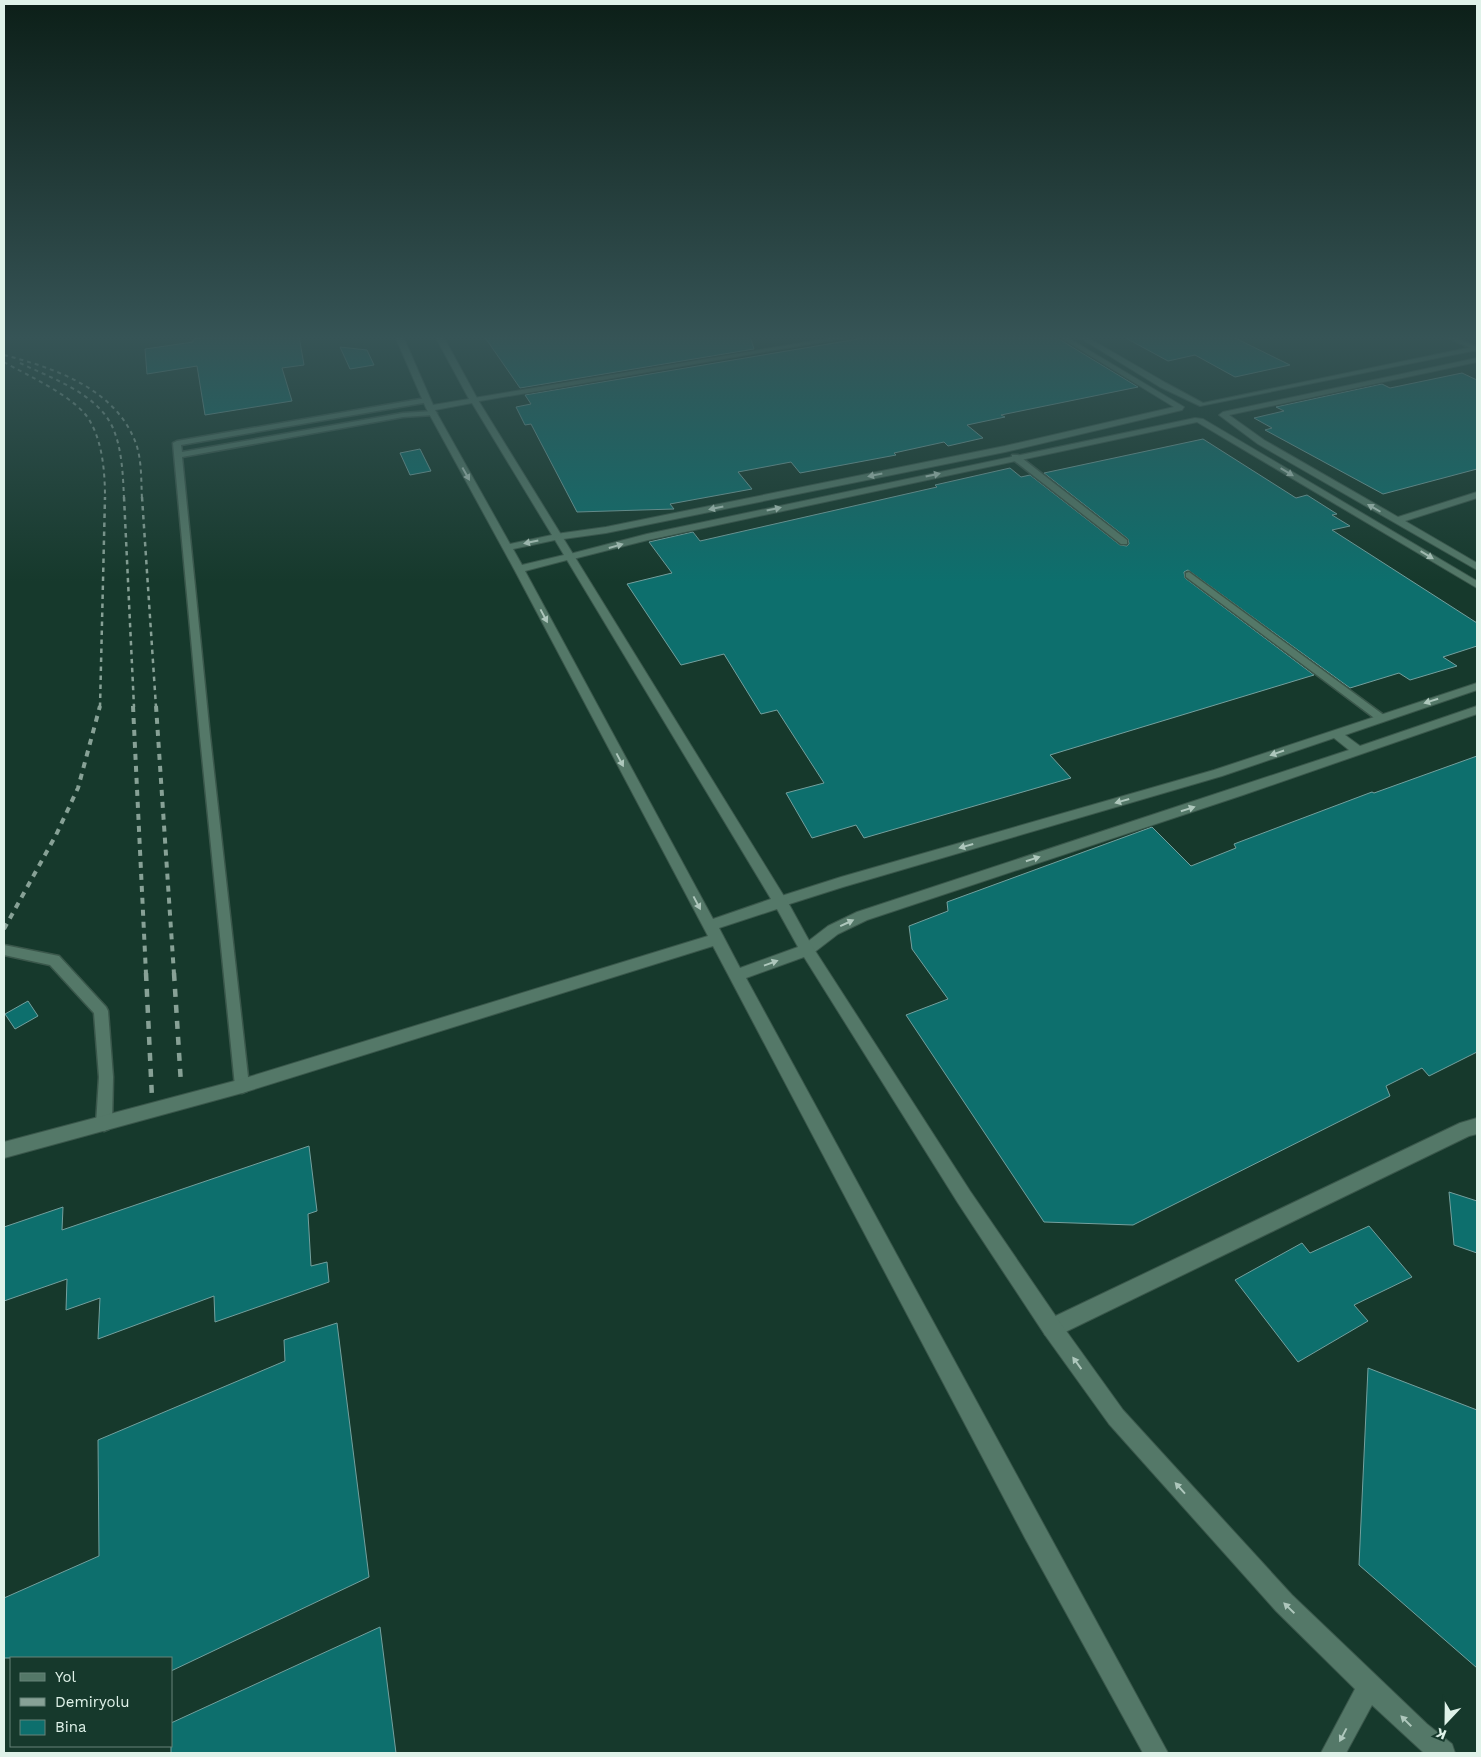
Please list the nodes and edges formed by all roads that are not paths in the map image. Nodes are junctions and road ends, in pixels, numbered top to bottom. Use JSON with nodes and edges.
{"nodes":[{"id":1,"x":352,"y":418,"type":"edge"},
{"id":2,"x":386,"y":418,"type":"edge"},
{"id":3,"x":435,"y":418,"type":"edge"},
{"id":4,"x":485,"y":418,"type":"edge"},
{"id":5,"x":1137,"y":418,"type":"edge"},
{"id":6,"x":1189,"y":418,"type":"edge"},
{"id":7,"x":1222,"y":418,"type":"edge"},
{"id":8,"x":1228,"y":418,"type":"edge"},
{"id":9,"x":1197,"y":421,"type":"junction"},
{"id":10,"x":1005,"y":449,"type":"junction"},
{"id":11,"x":178,"y":455,"type":"junction"},
{"id":12,"x":1015,"y":457,"type":"junction"},
{"id":13,"x":1477,"y":495,"type":"edge"},
{"id":14,"x":1396,"y":521,"type":"junction"},
{"id":15,"x":556,"y":537,"type":"junction"},
{"id":16,"x":1124,"y":542,"type":"dead end"},
{"id":17,"x":507,"y":547,"type":"junction"},
{"id":18,"x":569,"y":558,"type":"junction"},
{"id":19,"x":1477,"y":567,"type":"edge"},
{"id":20,"x":519,"y":569,"type":"junction"},
{"id":21,"x":1189,"y":575,"type":"dead end"},
{"id":22,"x":1477,"y":585,"type":"edge"},
{"id":23,"x":1477,"y":686,"type":"edge"},
{"id":24,"x":1477,"y":710,"type":"edge"},
{"id":25,"x":1381,"y":718,"type":"junction"},
{"id":26,"x":1335,"y":733,"type":"junction"},
{"id":27,"x":1359,"y":751,"type":"junction"},
{"id":28,"x":1218,"y":773,"type":"junction"},
{"id":29,"x":1239,"y":792,"type":"junction"},
{"id":30,"x":780,"y":902,"type":"junction"},
{"id":31,"x":712,"y":932,"type":"junction"},
{"id":32,"x":4,"y":950,"type":"edge"},
{"id":33,"x":806,"y":950,"type":"junction"},
{"id":34,"x":735,"y":976,"type":"junction"},
{"id":35,"x":242,"y":1086,"type":"junction"},
{"id":36,"x":104,"y":1124,"type":"junction"},
{"id":37,"x":1477,"y":1126,"type":"edge"},
{"id":38,"x":4,"y":1150,"type":"edge"},
{"id":39,"x":1052,"y":1328,"type":"junction"},
{"id":40,"x":1370,"y":1686,"type":"junction"},
{"id":41,"x":1156,"y":1753,"type":"edge"},
{"id":42,"x":1333,"y":1753,"type":"edge"},
{"id":43,"x":1443,"y":1753,"type":"edge"}],
"edges":[{"from":1,"to":11,"type":"lane"},
{"from":2,"to":11,"type":"lane"},
{"from":3,"to":17,"type":"street","one_way":true},
{"from":4,"to":15,"type":"street"},
{"from":5,"to":10,"type":"street"},
{"from":6,"to":9,"type":"street"},
{"from":7,"to":9,"type":"street"},
{"from":14,"to":8,"type":"street","one_way":true},
{"from":9,"to":12,"type":"street"},
{"from":9,"to":22,"type":"street","one_way":true},
{"from":10,"to":12,"type":"street"},
{"from":10,"to":15,"type":"street","one_way":true},
{"from":11,"to":35,"type":"lane"},
{"from":12,"to":16,"type":"lane"},
{"from":18,"to":12,"type":"street","one_way":true},
{"from":13,"to":14,"type":"street"},
{"from":14,"to":19,"type":"street"},
{"from":15,"to":17,"type":"street","one_way":true},
{"from":15,"to":18,"type":"street"},
{"from":17,"to":20,"type":"street"},
{"from":18,"to":20,"type":"street"},
{"from":18,"to":30,"type":"street"},
{"from":20,"to":31,"type":"street","one_way":true},
{"from":21,"to":25,"type":"lane"},
{"from":23,"to":25,"type":"street","one_way":true},
{"from":24,"to":27,"type":"street"},
{"from":25,"to":26,"type":"street"},
{"from":26,"to":27,"type":"street"},
{"from":26,"to":28,"type":"street","one_way":true},
{"from":27,"to":29,"type":"street"},
{"from":28,"to":29,"type":"street"},
{"from":28,"to":30,"type":"street","one_way":true},
{"from":33,"to":29,"type":"street","one_way":true},
{"from":30,"to":31,"type":"street"},
{"from":30,"to":33,"type":"street"},
{"from":31,"to":34,"type":"street"},
{"from":31,"to":35,"type":"street"},
{"from":32,"to":36,"type":"lane"},
{"from":34,"to":33,"type":"street","one_way":true},
{"from":33,"to":39,"type":"street"},
{"from":34,"to":41,"type":"street"},
{"from":35,"to":36,"type":"street"},
{"from":36,"to":38,"type":"street"},
{"from":37,"to":39,"type":"street"},
{"from":40,"to":39,"type":"street","one_way":true},
{"from":40,"to":42,"type":"street","one_way":true},
{"from":43,"to":40,"type":"street","one_way":true}]}
